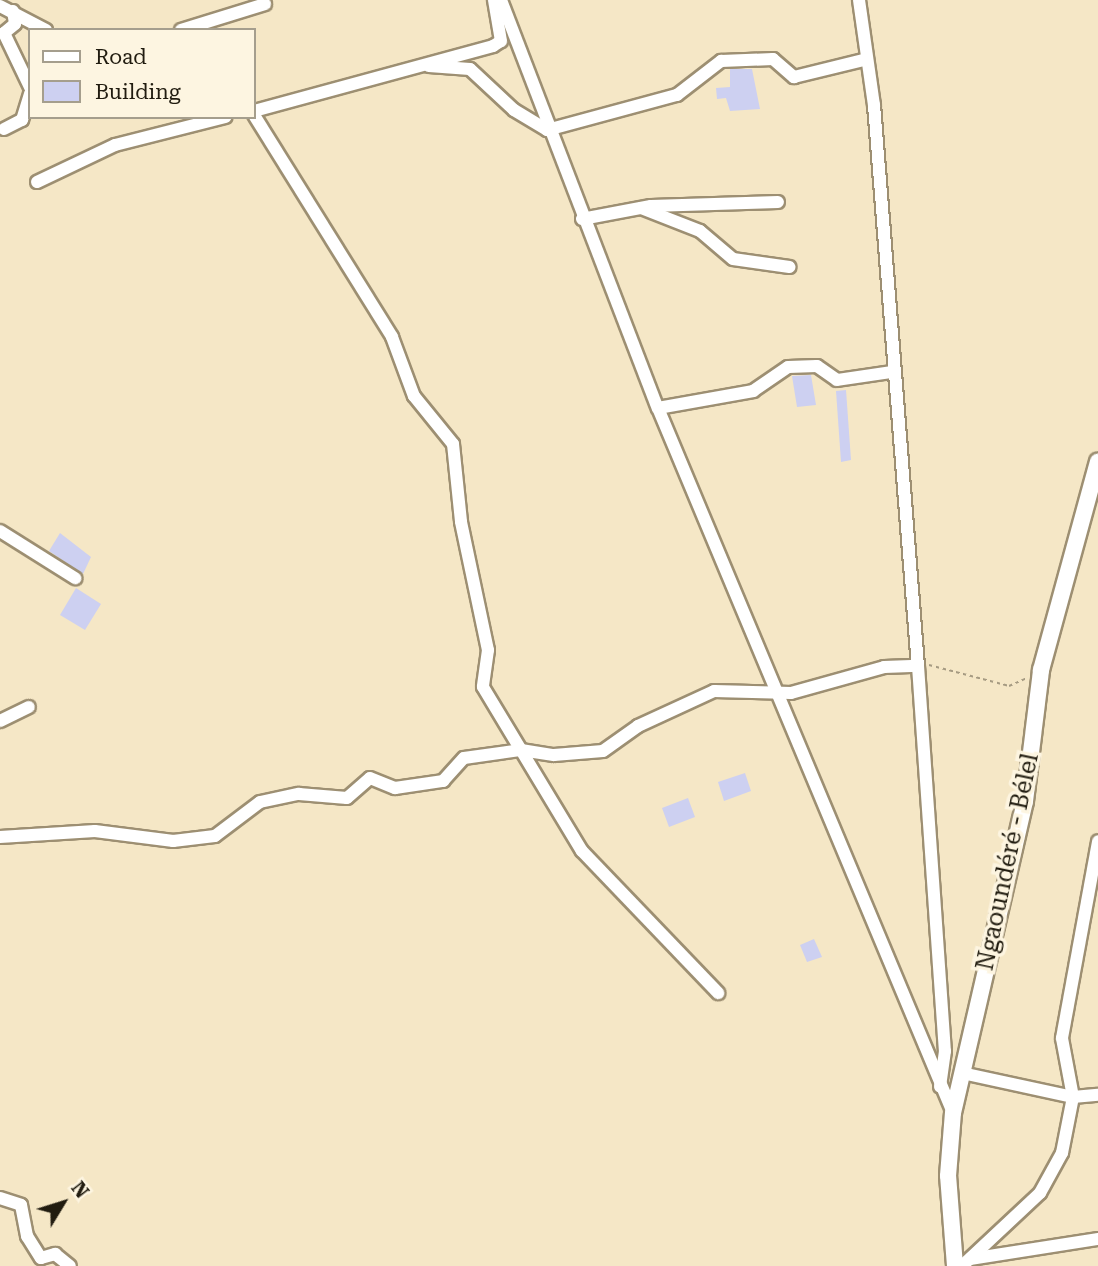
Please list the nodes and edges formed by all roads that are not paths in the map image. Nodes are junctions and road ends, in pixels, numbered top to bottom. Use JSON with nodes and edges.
{"nodes":[{"id":1,"x":494,"y":0,"type":"edge"},
{"id":2,"x":501,"y":0,"type":"edge"},
{"id":3,"x":859,"y":0,"type":"edge"},
{"id":4,"x":265,"y":4,"type":"dead end"},
{"id":5,"x":0,"y":6,"type":"edge"},
{"id":6,"x":13,"y":11,"type":"junction"},
{"id":7,"x":43,"y":28,"type":"edge"},
{"id":8,"x":187,"y":28,"type":"edge"},
{"id":9,"x":863,"y":60,"type":"junction"},
{"id":10,"x":429,"y":66,"type":"junction"},
{"id":11,"x":28,"y":83,"type":"edge"},
{"id":12,"x":28,"y":100,"type":"edge"},
{"id":13,"x":256,"y":112,"type":"edge"},
{"id":14,"x":256,"y":116,"type":"edge"},
{"id":15,"x":182,"y":119,"type":"edge"},
{"id":16,"x":216,"y":119,"type":"edge"},
{"id":17,"x":191,"y":124,"type":"junction"},
{"id":18,"x":4,"y":130,"type":"dead end"},
{"id":19,"x":547,"y":130,"type":"junction"},
{"id":20,"x":37,"y":182,"type":"dead end"},
{"id":21,"x":778,"y":202,"type":"dead end"},
{"id":22,"x":641,"y":208,"type":"junction"},
{"id":23,"x":582,"y":219,"type":"junction"},
{"id":24,"x":789,"y":267,"type":"dead end"},
{"id":25,"x":891,"y":372,"type":"junction"},
{"id":26,"x":658,"y":408,"type":"junction"},
{"id":27,"x":1098,"y":462,"type":"edge"},
{"id":28,"x":0,"y":531,"type":"edge"},
{"id":29,"x":75,"y":578,"type":"dead end"},
{"id":30,"x":918,"y":666,"type":"junction"},
{"id":31,"x":776,"y":693,"type":"junction"},
{"id":32,"x":29,"y":707,"type":"dead end"},
{"id":33,"x":0,"y":721,"type":"edge"},
{"id":34,"x":521,"y":750,"type":"junction"},
{"id":35,"x":0,"y":837,"type":"edge"},
{"id":36,"x":1098,"y":841,"type":"edge"},
{"id":37,"x":719,"y":993,"type":"dead end"},
{"id":38,"x":962,"y":1073,"type":"junction"},
{"id":39,"x":940,"y":1088,"type":"junction"},
{"id":40,"x":1098,"y":1095,"type":"edge"},
{"id":41,"x":1073,"y":1097,"type":"junction"},
{"id":42,"x":953,"y":1113,"type":"junction"},
{"id":43,"x":0,"y":1198,"type":"edge"},
{"id":44,"x":1098,"y":1239,"type":"edge"},
{"id":45,"x":962,"y":1264,"type":"edge"},
{"id":46,"x":70,"y":1266,"type":"edge"}],
"edges":[{"from":1,"to":10,"type":"street"},
{"from":2,"to":19,"type":"street"},
{"from":3,"to":9,"type":"street"},
{"from":4,"to":8,"type":"street"},
{"from":5,"to":6,"type":"street"},
{"from":6,"to":7,"type":"street"},
{"from":6,"to":11,"type":"street"},
{"from":9,"to":19,"type":"street"},
{"from":9,"to":25,"type":"street"},
{"from":10,"to":13,"type":"street"},
{"from":10,"to":19,"type":"street"},
{"from":12,"to":18,"type":"street"},
{"from":14,"to":34,"type":"street"},
{"from":15,"to":17,"type":"street"},
{"from":16,"to":17,"type":"street"},
{"from":17,"to":20,"type":"street"},
{"from":19,"to":23,"type":"street"},
{"from":21,"to":22,"type":"street"},
{"from":22,"to":23,"type":"street"},
{"from":22,"to":24,"type":"street"},
{"from":23,"to":26,"type":"street"},
{"from":25,"to":26,"type":"street"},
{"from":25,"to":30,"type":"street"},
{"from":26,"to":31,"type":"street"},
{"from":27,"to":38,"type":"main road","name":"Ngaoundéré - Bélel"},
{"from":28,"to":29,"type":"street"},
{"from":30,"to":31,"type":"street"},
{"from":30,"to":39,"type":"street"},
{"from":31,"to":34,"type":"street"},
{"from":31,"to":39,"type":"street"},
{"from":32,"to":33,"type":"street"},
{"from":34,"to":35,"type":"street"},
{"from":34,"to":37,"type":"street"},
{"from":36,"to":41,"type":"street"},
{"from":38,"to":41,"type":"street"},
{"from":38,"to":42,"type":"main road","name":"Ngaoundéré - Bélel"},
{"from":39,"to":42,"type":"street"},
{"from":40,"to":41,"type":"street"},
{"from":41,"to":45,"type":"street"},
{"from":42,"to":45,"type":"main road","name":"Ngaoundéré - Bélel"},
{"from":43,"to":46,"type":"street"},
{"from":44,"to":45,"type":"street"}]}
